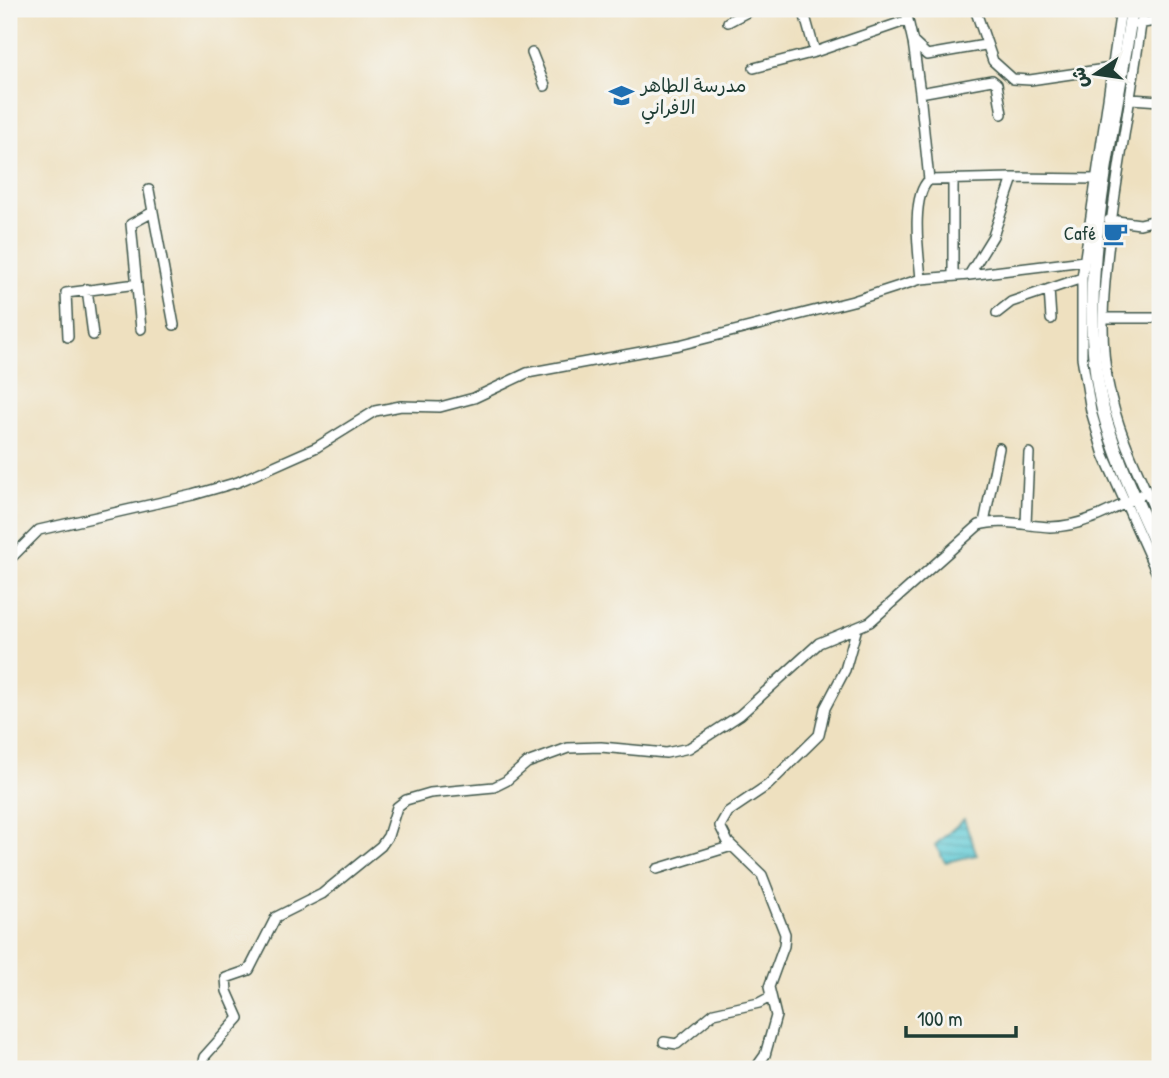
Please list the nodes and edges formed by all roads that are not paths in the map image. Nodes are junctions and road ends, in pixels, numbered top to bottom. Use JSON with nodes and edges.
{"nodes":[{"id":1,"x":753,"y":9,"type":"edge"},
{"id":2,"x":803,"y":9,"type":"edge"},
{"id":3,"x":905,"y":9,"type":"edge"},
{"id":4,"x":975,"y":9,"type":"edge"},
{"id":5,"x":1121,"y":9,"type":"edge"},
{"id":6,"x":1132,"y":9,"type":"edge"},
{"id":7,"x":1143,"y":9,"type":"edge"},
{"id":8,"x":908,"y":20,"type":"junction"},
{"id":9,"x":1160,"y":20,"type":"edge"},
{"id":10,"x":728,"y":22,"type":"dead end"},
{"id":11,"x":1135,"y":24,"type":"junction"},
{"id":12,"x":913,"y":42,"type":"junction"},
{"id":13,"x":985,"y":45,"type":"junction"},
{"id":14,"x":815,"y":52,"type":"junction"},
{"id":15,"x":532,"y":53,"type":"dead end"},
{"id":16,"x":754,"y":68,"type":"dead end"},
{"id":17,"x":1112,"y":68,"type":"junction"},
{"id":18,"x":1116,"y":83,"type":"junction"},
{"id":19,"x":545,"y":86,"type":"dead end"},
{"id":20,"x":920,"y":93,"type":"junction"},
{"id":21,"x":1130,"y":99,"type":"junction"},
{"id":22,"x":1160,"y":101,"type":"edge"},
{"id":23,"x":1002,"y":114,"type":"dead end"},
{"id":24,"x":1013,"y":178,"type":"junction"},
{"id":25,"x":953,"y":179,"type":"junction"},
{"id":26,"x":929,"y":180,"type":"junction"},
{"id":27,"x":1101,"y":180,"type":"junction"},
{"id":28,"x":149,"y":190,"type":"dead end"},
{"id":29,"x":153,"y":212,"type":"junction"},
{"id":30,"x":1101,"y":219,"type":"junction"},
{"id":31,"x":1160,"y":219,"type":"edge"},
{"id":32,"x":1084,"y":261,"type":"junction"},
{"id":33,"x":969,"y":275,"type":"junction"},
{"id":34,"x":953,"y":276,"type":"junction"},
{"id":35,"x":1082,"y":278,"type":"junction"},
{"id":36,"x":921,"y":279,"type":"junction"},
{"id":37,"x":137,"y":284,"type":"junction"},
{"id":38,"x":87,"y":289,"type":"junction"},
{"id":39,"x":1049,"y":289,"type":"junction"},
{"id":40,"x":997,"y":313,"type":"dead end"},
{"id":41,"x":1160,"y":318,"type":"edge"},
{"id":42,"x":1051,"y":319,"type":"dead end"},
{"id":43,"x":174,"y":325,"type":"dead end"},
{"id":44,"x":141,"y":329,"type":"dead end"},
{"id":45,"x":1095,"y":329,"type":"junction"},
{"id":46,"x":93,"y":335,"type":"dead end"},
{"id":47,"x":68,"y":337,"type":"dead end"},
{"id":48,"x":999,"y":448,"type":"dead end"},
{"id":49,"x":1029,"y":453,"type":"dead end"},
{"id":50,"x":1136,"y":498,"type":"junction"},
{"id":51,"x":1156,"y":502,"type":"edge"},
{"id":52,"x":1160,"y":522,"type":"edge"},
{"id":53,"x":985,"y":523,"type":"junction"},
{"id":54,"x":1026,"y":524,"type":"junction"},
{"id":55,"x":1160,"y":553,"type":"edge"},
{"id":56,"x":9,"y":560,"type":"edge"},
{"id":57,"x":1160,"y":580,"type":"edge"},
{"id":58,"x":856,"y":631,"type":"junction"},
{"id":59,"x":732,"y":846,"type":"junction"},
{"id":60,"x":657,"y":869,"type":"dead end"},
{"id":61,"x":770,"y":997,"type":"junction"},
{"id":62,"x":664,"y":1042,"type":"dead end"},
{"id":63,"x":201,"y":1069,"type":"edge"},
{"id":64,"x":755,"y":1069,"type":"edge"}],
"edges":[{"from":1,"to":10,"type":"street"},
{"from":2,"to":14,"type":"street"},
{"from":3,"to":8,"type":"street"},
{"from":4,"to":13,"type":"street"},
{"from":5,"to":17,"type":"street"},
{"from":6,"to":11,"type":"main road"},
{"from":7,"to":11,"type":"street"},
{"from":8,"to":12,"type":"street"},
{"from":8,"to":14,"type":"street"},
{"from":9,"to":11,"type":"street"},
{"from":11,"to":18,"type":"main road"},
{"from":11,"to":21,"type":"street"},
{"from":12,"to":13,"type":"street"},
{"from":12,"to":20,"type":"street"},
{"from":13,"to":17,"type":"street"},
{"from":14,"to":16,"type":"street"},
{"from":15,"to":19,"type":"street"},
{"from":17,"to":18,"type":"street"},
{"from":18,"to":27,"type":"main road"},
{"from":20,"to":23,"type":"street"},
{"from":20,"to":26,"type":"street"},
{"from":21,"to":22,"type":"street"},
{"from":21,"to":30,"type":"street"},
{"from":24,"to":25,"type":"street"},
{"from":24,"to":27,"type":"street"},
{"from":24,"to":33,"type":"street"},
{"from":25,"to":26,"type":"street"},
{"from":25,"to":34,"type":"street"},
{"from":26,"to":36,"type":"street"},
{"from":27,"to":30,"type":"main road"},
{"from":28,"to":29,"type":"street"},
{"from":29,"to":37,"type":"street"},
{"from":29,"to":43,"type":"street"},
{"from":30,"to":31,"type":"street"},
{"from":30,"to":32,"type":"street"},
{"from":30,"to":45,"type":"main road"},
{"from":32,"to":33,"type":"street"},
{"from":32,"to":35,"type":"street"},
{"from":33,"to":34,"type":"street"},
{"from":34,"to":36,"type":"street"},
{"from":35,"to":39,"type":"street"},
{"from":35,"to":45,"type":"street"},
{"from":36,"to":56,"type":"street"},
{"from":37,"to":38,"type":"street"},
{"from":37,"to":44,"type":"street"},
{"from":38,"to":46,"type":"street"},
{"from":38,"to":47,"type":"street"},
{"from":39,"to":40,"type":"street"},
{"from":39,"to":42,"type":"street"},
{"from":41,"to":45,"type":"street"},
{"from":45,"to":50,"type":"street"},
{"from":45,"to":50,"type":"main road"},
{"from":48,"to":53,"type":"street"},
{"from":49,"to":54,"type":"street"},
{"from":50,"to":51,"type":"street"},
{"from":50,"to":54,"type":"street"},
{"from":50,"to":55,"type":"main road"},
{"from":50,"to":57,"type":"street"},
{"from":51,"to":52,"type":"street"},
{"from":53,"to":54,"type":"street"},
{"from":53,"to":58,"type":"street"},
{"from":58,"to":59,"type":"street"},
{"from":58,"to":63,"type":"street"},
{"from":59,"to":60,"type":"street"},
{"from":59,"to":61,"type":"street"},
{"from":61,"to":62,"type":"street"},
{"from":61,"to":64,"type":"street"}]}
